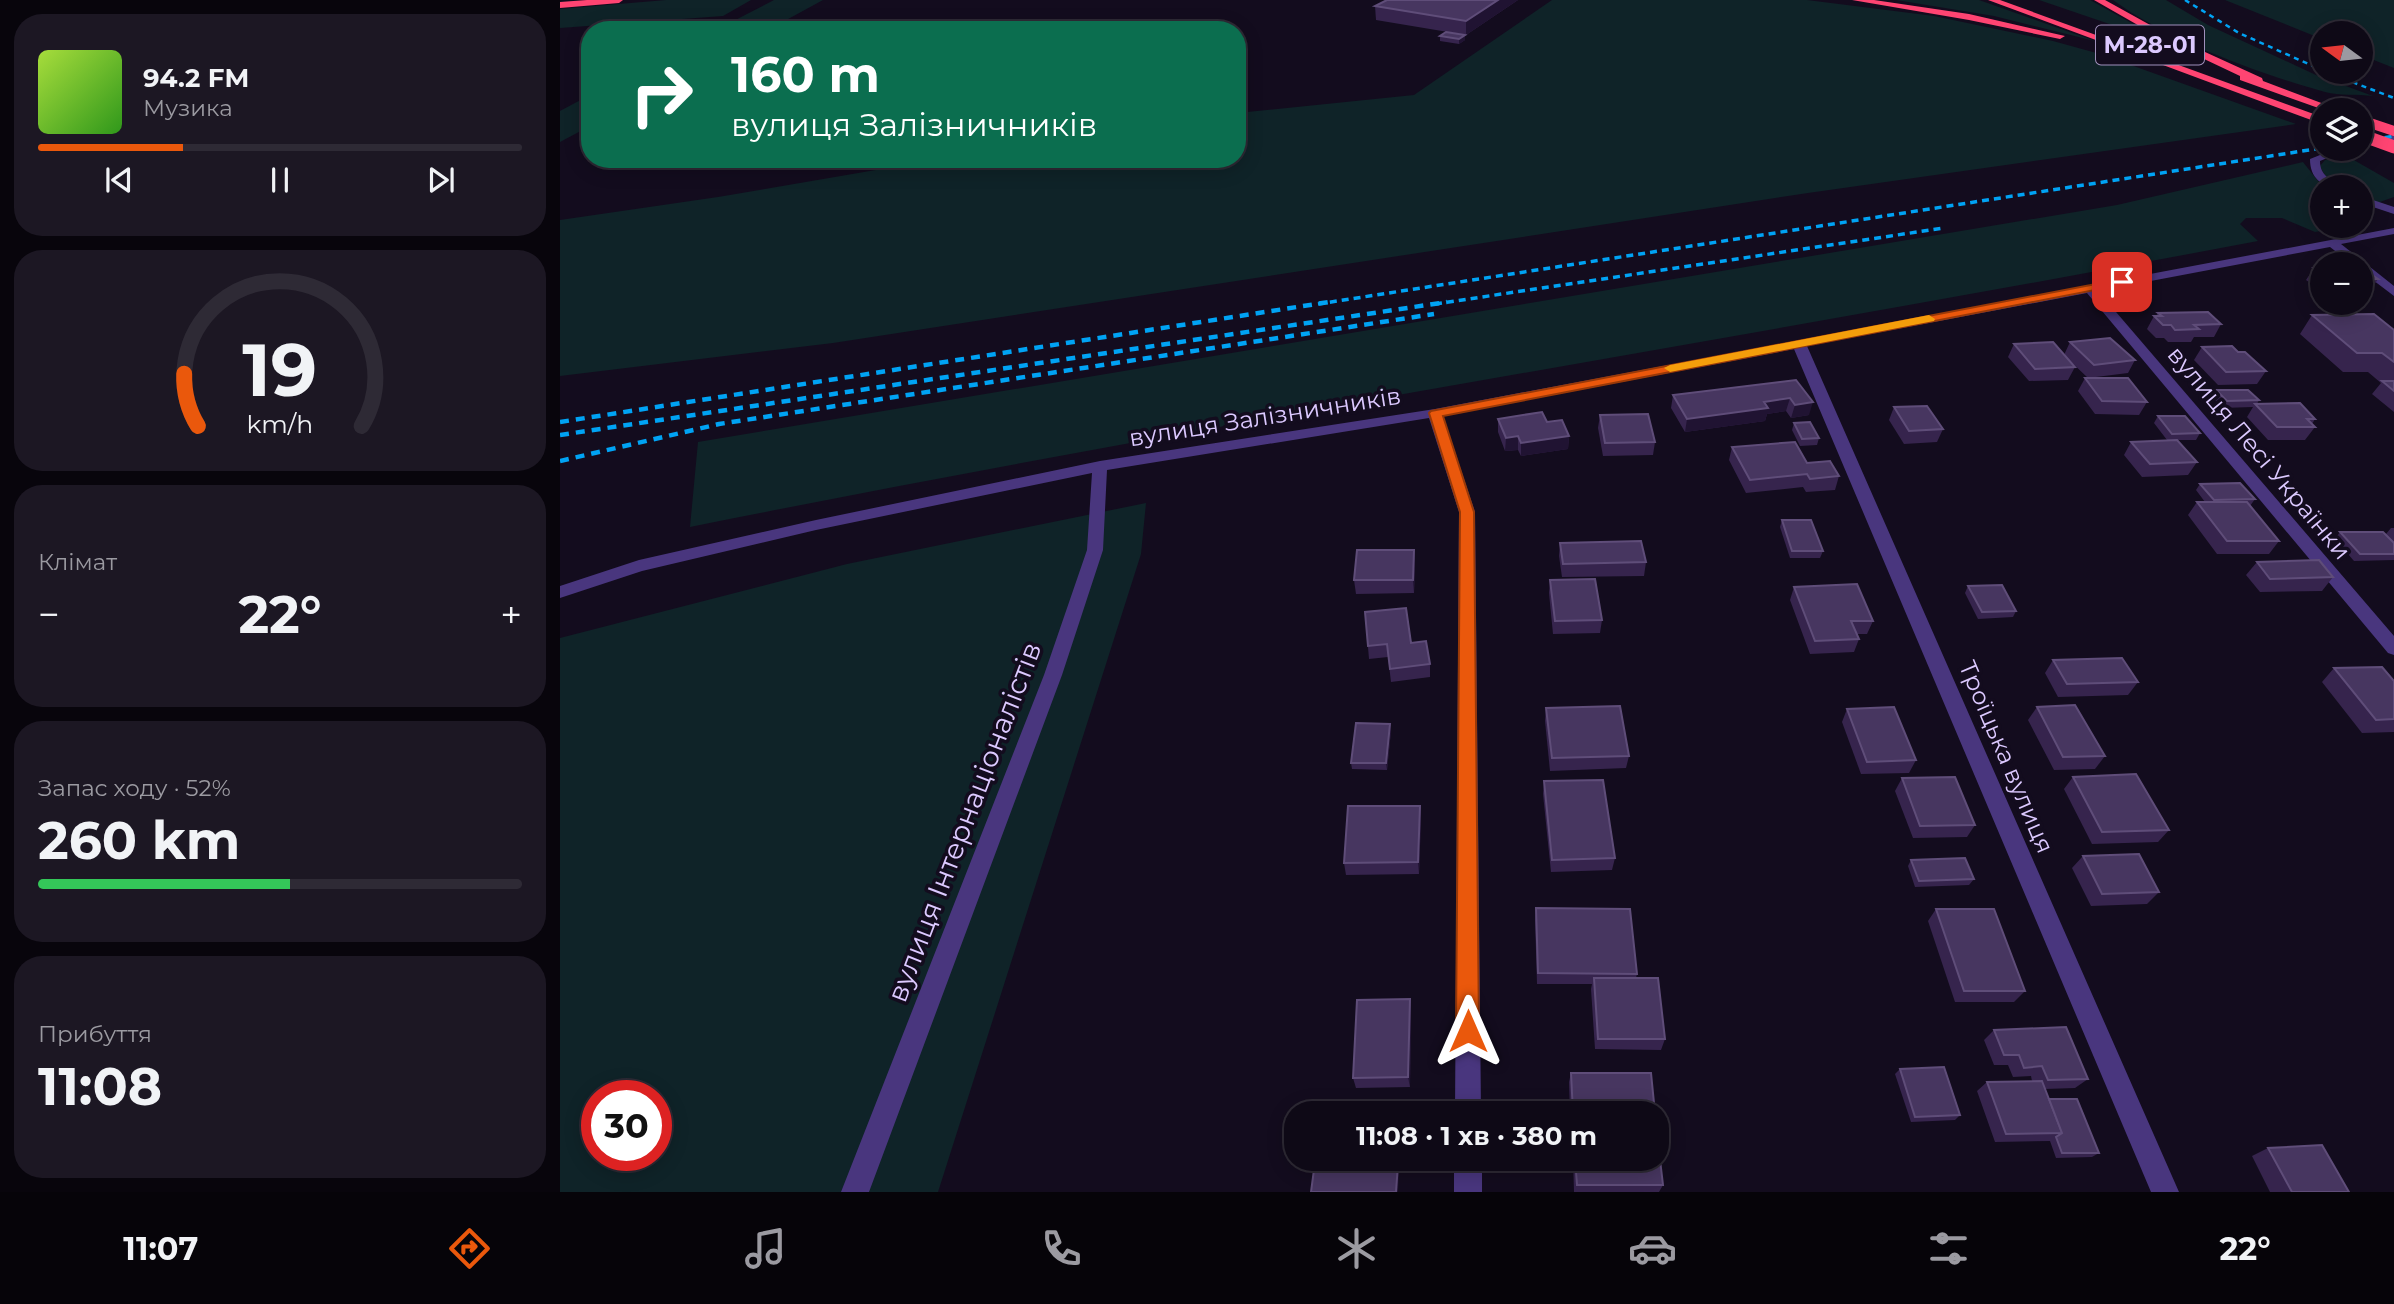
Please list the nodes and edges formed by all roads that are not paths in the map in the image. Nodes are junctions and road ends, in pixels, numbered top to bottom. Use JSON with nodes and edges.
{"nodes":[{"id":1,"x":619,"y":0,"type":"edge"},
{"id":2,"x":1856,"y":0,"type":"edge"},
{"id":3,"x":1992,"y":0,"type":"edge"},
{"id":4,"x":2019,"y":0,"type":"edge"},
{"id":5,"x":2098,"y":0,"type":"edge"},
{"id":6,"x":560,"y":5,"type":"edge"},
{"id":7,"x":2137,"y":41,"type":"dead end"},
{"id":8,"x":2164,"y":50,"type":"dead end"},
{"id":9,"x":2193,"y":73,"type":"junction"},
{"id":10,"x":2282,"y":91,"type":"junction"},
{"id":11,"x":2310,"y":101,"type":"edge"},
{"id":12,"x":2310,"y":117,"type":"edge"},
{"id":13,"x":2373,"y":124,"type":"edge"},
{"id":14,"x":2394,"y":131,"type":"edge"},
{"id":15,"x":2394,"y":138,"type":"edge"},
{"id":16,"x":2373,"y":139,"type":"edge"},
{"id":17,"x":2373,"y":141,"type":"edge"},
{"id":18,"x":2394,"y":147,"type":"edge"},
{"id":19,"x":2373,"y":203,"type":"edge"},
{"id":20,"x":2394,"y":211,"type":"edge"},
{"id":21,"x":2394,"y":231,"type":"edge"},
{"id":22,"x":2331,"y":242,"type":"junction"},
{"id":23,"x":2344,"y":252,"type":"edge"},
{"id":24,"x":2373,"y":275,"type":"edge"},
{"id":25,"x":2089,"y":288,"type":"junction"},
{"id":26,"x":2394,"y":292,"type":"edge"},
{"id":27,"x":1799,"y":344,"type":"junction"},
{"id":28,"x":1435,"y":413,"type":"junction"},
{"id":29,"x":1100,"y":466,"type":"junction"},
{"id":30,"x":560,"y":592,"type":"edge"},
{"id":31,"x":2394,"y":648,"type":"edge"},
{"id":32,"x":1468,"y":1101,"type":"edge"},
{"id":33,"x":1468,"y":1171,"type":"edge"},
{"id":34,"x":855,"y":1192,"type":"edge"},
{"id":35,"x":1468,"y":1192,"type":"edge"},
{"id":36,"x":2165,"y":1192,"type":"edge"}],
"edges":[{"from":1,"to":6,"type":"highway"},
{"from":2,"to":9,"type":"highway"},
{"from":3,"to":9,"type":"highway","number":"М-28-01"},
{"from":4,"to":7,"type":"highway","number":"М-28-01"},
{"from":5,"to":10,"type":"highway"},
{"from":8,"to":10,"type":"highway","number":"М-28-01"},
{"from":9,"to":12,"type":"highway","number":"М-28-01"},
{"from":10,"to":11,"type":"highway","number":"М-28-01"},
{"from":13,"to":14,"type":"highway","bridge":true},
{"from":15,"to":17,"type":"street"},
{"from":16,"to":18,"type":"highway","bridge":true},
{"from":19,"to":20,"type":"street"},
{"from":21,"to":22,"type":"street","name":"вулиця Залізничників"},
{"from":22,"to":23,"type":"street"},
{"from":22,"to":25,"type":"street","name":"вулиця Залізничників"},
{"from":24,"to":26,"type":"street"},
{"from":25,"to":27,"type":"street","name":"вулиця Залізничників"},
{"from":25,"to":31,"type":"street","name":"вулиця Лесі Українки"},
{"from":27,"to":28,"type":"street","name":"вулиця Залізничників"},
{"from":27,"to":36,"type":"street","name":"Троїцька вулиця"},
{"from":28,"to":29,"type":"street","name":"вулиця Залізничників"},
{"from":28,"to":32,"type":"street"},
{"from":29,"to":30,"type":"street","name":"вулиця Залізничників"},
{"from":29,"to":34,"type":"street","name":"вулиця Інтернаціоналістів"},
{"from":33,"to":35,"type":"street"}]}
